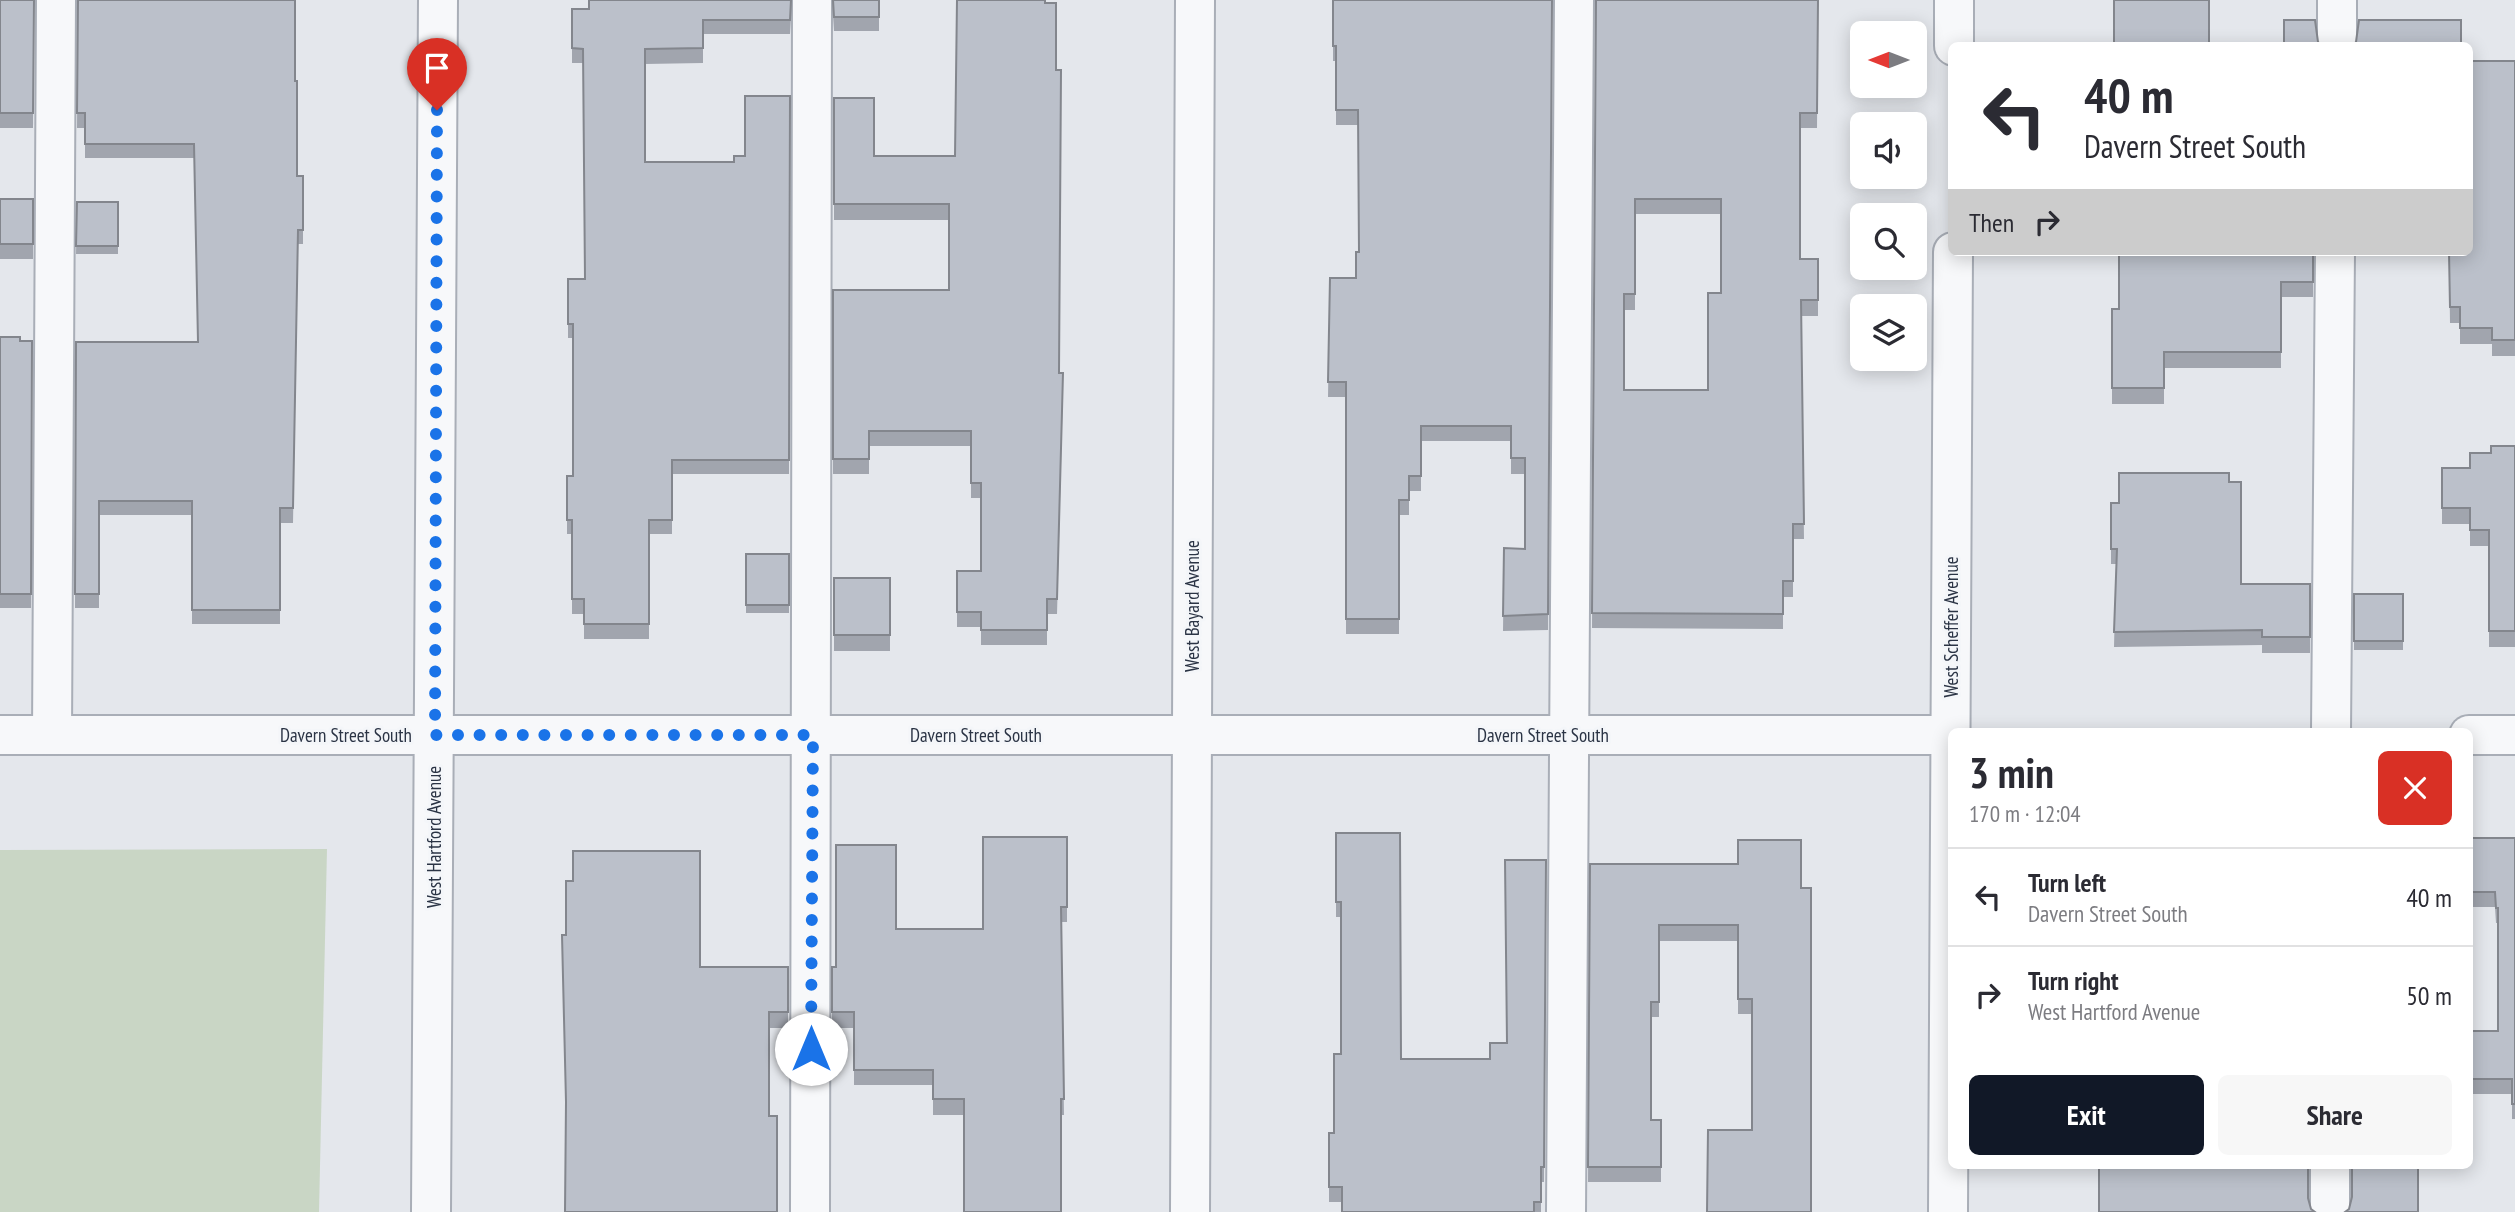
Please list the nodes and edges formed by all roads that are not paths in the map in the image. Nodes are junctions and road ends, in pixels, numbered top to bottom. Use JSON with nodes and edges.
{"nodes":[{"id":1,"x":56,"y":0,"type":"edge"},
{"id":2,"x":438,"y":0,"type":"edge"},
{"id":3,"x":812,"y":0,"type":"edge"},
{"id":4,"x":1195,"y":0,"type":"edge"},
{"id":5,"x":1574,"y":0,"type":"edge"},
{"id":6,"x":1954,"y":0,"type":"edge"},
{"id":7,"x":2337,"y":0,"type":"edge"},
{"id":8,"x":1954,"y":42,"type":"edge"},
{"id":9,"x":2337,"y":42,"type":"edge"},
{"id":10,"x":1953,"y":256,"type":"edge"},
{"id":11,"x":2335,"y":256,"type":"edge"},
{"id":12,"x":1951,"y":728,"type":"edge"},
{"id":13,"x":2331,"y":728,"type":"edge"},
{"id":14,"x":0,"y":735,"type":"edge"},
{"id":15,"x":52,"y":735,"type":"junction"},
{"id":16,"x":435,"y":735,"type":"junction"},
{"id":17,"x":813,"y":735,"type":"junction"},
{"id":18,"x":1191,"y":735,"type":"junction"},
{"id":19,"x":1569,"y":735,"type":"junction"},
{"id":20,"x":1948,"y":735,"type":"edge"},
{"id":21,"x":2473,"y":736,"type":"edge"},
{"id":22,"x":2515,"y":736,"type":"edge"},
{"id":23,"x":1948,"y":1169,"type":"edge"},
{"id":24,"x":2330,"y":1169,"type":"edge"},
{"id":25,"x":431,"y":1212,"type":"edge"},
{"id":26,"x":810,"y":1212,"type":"edge"},
{"id":27,"x":1190,"y":1212,"type":"edge"},
{"id":28,"x":1566,"y":1212,"type":"edge"},
{"id":29,"x":1948,"y":1212,"type":"edge"},
{"id":30,"x":2330,"y":1212,"type":"edge"}],
"edges":[{"from":1,"to":15,"type":"street"},
{"from":2,"to":16,"type":"street","name":"West Hartford Avenue"},
{"from":3,"to":17,"type":"street"},
{"from":4,"to":18,"type":"street","name":"West Bayard Avenue"},
{"from":5,"to":19,"type":"street"},
{"from":6,"to":8,"type":"street"},
{"from":7,"to":9,"type":"street"},
{"from":10,"to":12,"type":"street","name":"West Scheffer Avenue"},
{"from":11,"to":13,"type":"street"},
{"from":14,"to":15,"type":"street","name":"Davern Street South"},
{"from":15,"to":16,"type":"street","name":"Davern Street South"},
{"from":16,"to":17,"type":"street","name":"Davern Street South"},
{"from":16,"to":25,"type":"street","name":"West Hartford Avenue"},
{"from":17,"to":18,"type":"street","name":"Davern Street South"},
{"from":17,"to":26,"type":"street"},
{"from":18,"to":19,"type":"street","name":"Davern Street South"},
{"from":18,"to":27,"type":"street","name":"West Bayard Avenue"},
{"from":19,"to":20,"type":"street","name":"Davern Street South"},
{"from":19,"to":28,"type":"street"},
{"from":21,"to":22,"type":"street"},
{"from":23,"to":29,"type":"street","name":"West Scheffer Avenue"},
{"from":24,"to":30,"type":"street"}]}
